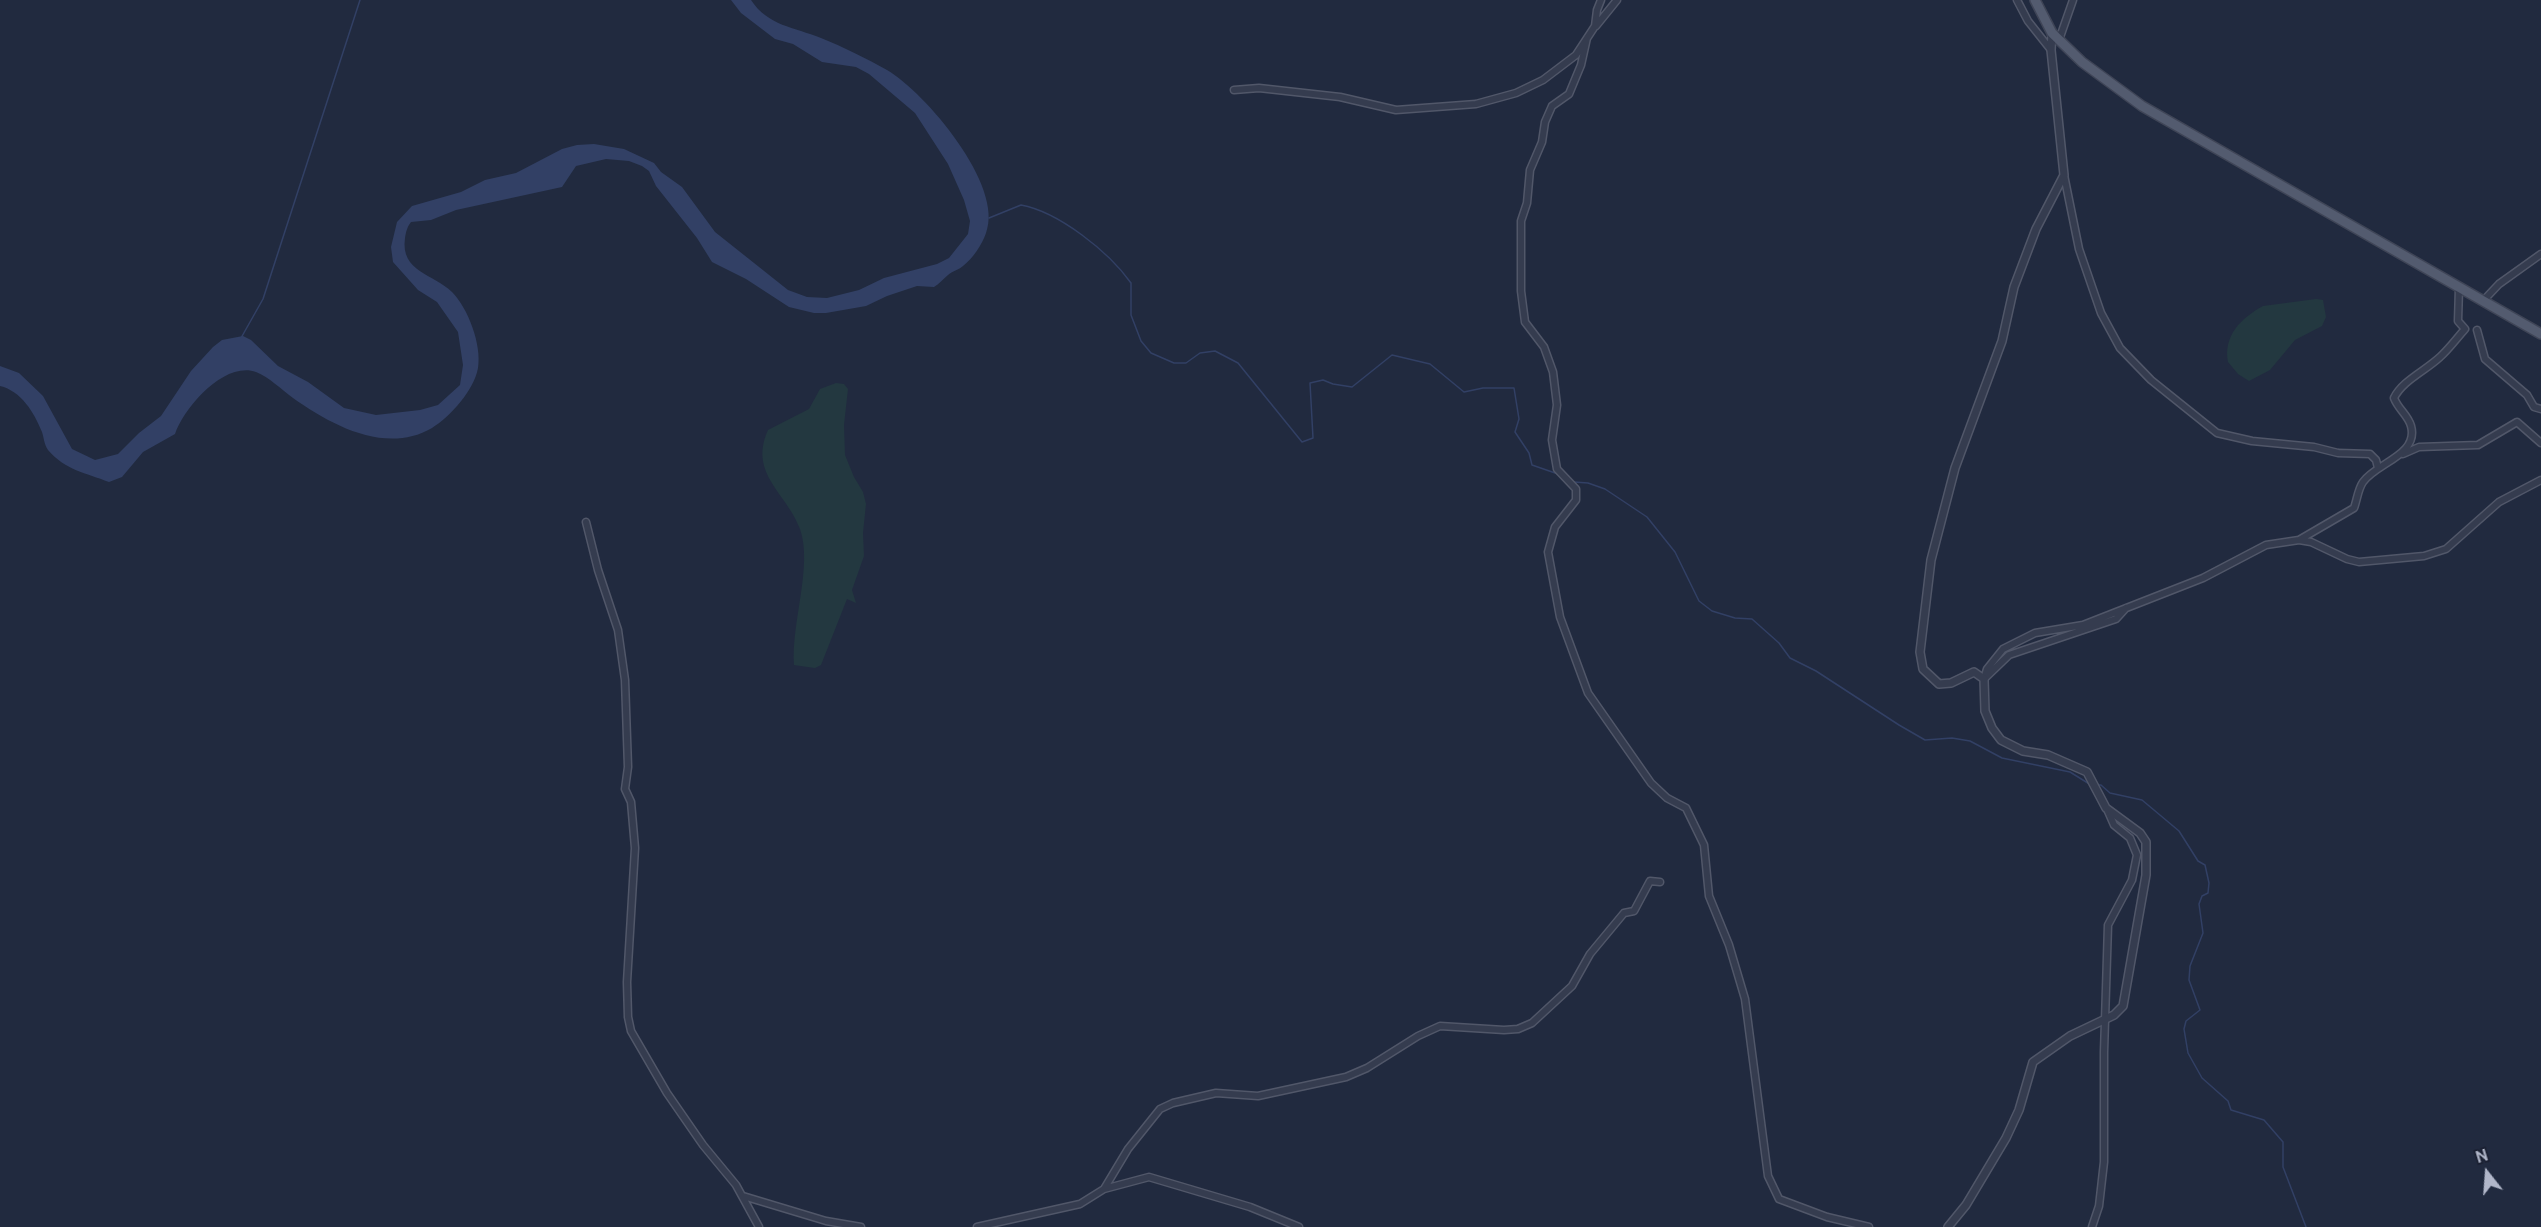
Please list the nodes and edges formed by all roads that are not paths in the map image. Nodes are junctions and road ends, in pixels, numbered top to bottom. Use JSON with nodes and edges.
{"nodes":[{"id":1,"x":1601,"y":0,"type":"edge"},
{"id":2,"x":1617,"y":0,"type":"edge"},
{"id":3,"x":2018,"y":0,"type":"edge"},
{"id":4,"x":2035,"y":0,"type":"edge"},
{"id":5,"x":2073,"y":0,"type":"edge"},
{"id":6,"x":1595,"y":26,"type":"junction"},
{"id":7,"x":2056,"y":37,"type":"junction"},
{"id":8,"x":1587,"y":38,"type":"junction"},
{"id":9,"x":2051,"y":50,"type":"junction"},
{"id":10,"x":1234,"y":90,"type":"dead end"},
{"id":11,"x":2064,"y":175,"type":"junction"},
{"id":12,"x":2541,"y":254,"type":"edge"},
{"id":13,"x":2459,"y":288,"type":"junction"},
{"id":14,"x":2482,"y":301,"type":"junction"},
{"id":15,"x":2477,"y":330,"type":"dead end"},
{"id":16,"x":2541,"y":334,"type":"edge"},
{"id":17,"x":2541,"y":410,"type":"edge"},
{"id":18,"x":2541,"y":443,"type":"edge"},
{"id":19,"x":2403,"y":454,"type":"junction"},
{"id":20,"x":2378,"y":468,"type":"junction"},
{"id":21,"x":2541,"y":480,"type":"edge"},
{"id":22,"x":586,"y":522,"type":"dead end"},
{"id":23,"x":2299,"y":540,"type":"junction"},
{"id":24,"x":2126,"y":609,"type":"junction"},
{"id":25,"x":1984,"y":679,"type":"junction"},
{"id":26,"x":2106,"y":808,"type":"junction"},
{"id":27,"x":1660,"y":882,"type":"dead end"},
{"id":28,"x":2104,"y":1020,"type":"junction"},
{"id":29,"x":1104,"y":1190,"type":"junction"},
{"id":30,"x":742,"y":1196,"type":"junction"},
{"id":31,"x":759,"y":1227,"type":"edge"},
{"id":32,"x":861,"y":1227,"type":"edge"},
{"id":33,"x":977,"y":1227,"type":"edge"},
{"id":34,"x":1299,"y":1227,"type":"edge"},
{"id":35,"x":1869,"y":1227,"type":"edge"},
{"id":36,"x":1948,"y":1227,"type":"edge"},
{"id":37,"x":2092,"y":1227,"type":"edge"}],
"edges":[{"from":1,"to":6,"type":"street"},
{"from":2,"to":6,"type":"street"},
{"from":3,"to":9,"type":"street"},
{"from":4,"to":7,"type":"main road"},
{"from":5,"to":7,"type":"street"},
{"from":6,"to":8,"type":"street"},
{"from":7,"to":9,"type":"street"},
{"from":7,"to":13,"type":"main road"},
{"from":8,"to":10,"type":"street"},
{"from":8,"to":35,"type":"street"},
{"from":9,"to":11,"type":"street"},
{"from":11,"to":20,"type":"street"},
{"from":11,"to":25,"type":"street"},
{"from":12,"to":14,"type":"street"},
{"from":13,"to":14,"type":"main road"},
{"from":13,"to":19,"type":"street"},
{"from":14,"to":16,"type":"main road"},
{"from":15,"to":17,"type":"street"},
{"from":18,"to":19,"type":"street"},
{"from":19,"to":20,"type":"street"},
{"from":20,"to":23,"type":"street"},
{"from":21,"to":23,"type":"street"},
{"from":22,"to":30,"type":"street"},
{"from":23,"to":24,"type":"street"},
{"from":24,"to":25,"type":"street"},
{"from":24,"to":25,"type":"street"},
{"from":25,"to":26,"type":"street"},
{"from":26,"to":28,"type":"street"},
{"from":26,"to":28,"type":"street"},
{"from":27,"to":29,"type":"street"},
{"from":28,"to":36,"type":"street"},
{"from":28,"to":37,"type":"street"},
{"from":29,"to":33,"type":"street"},
{"from":29,"to":34,"type":"street"},
{"from":30,"to":31,"type":"street"},
{"from":30,"to":32,"type":"street"}]}
